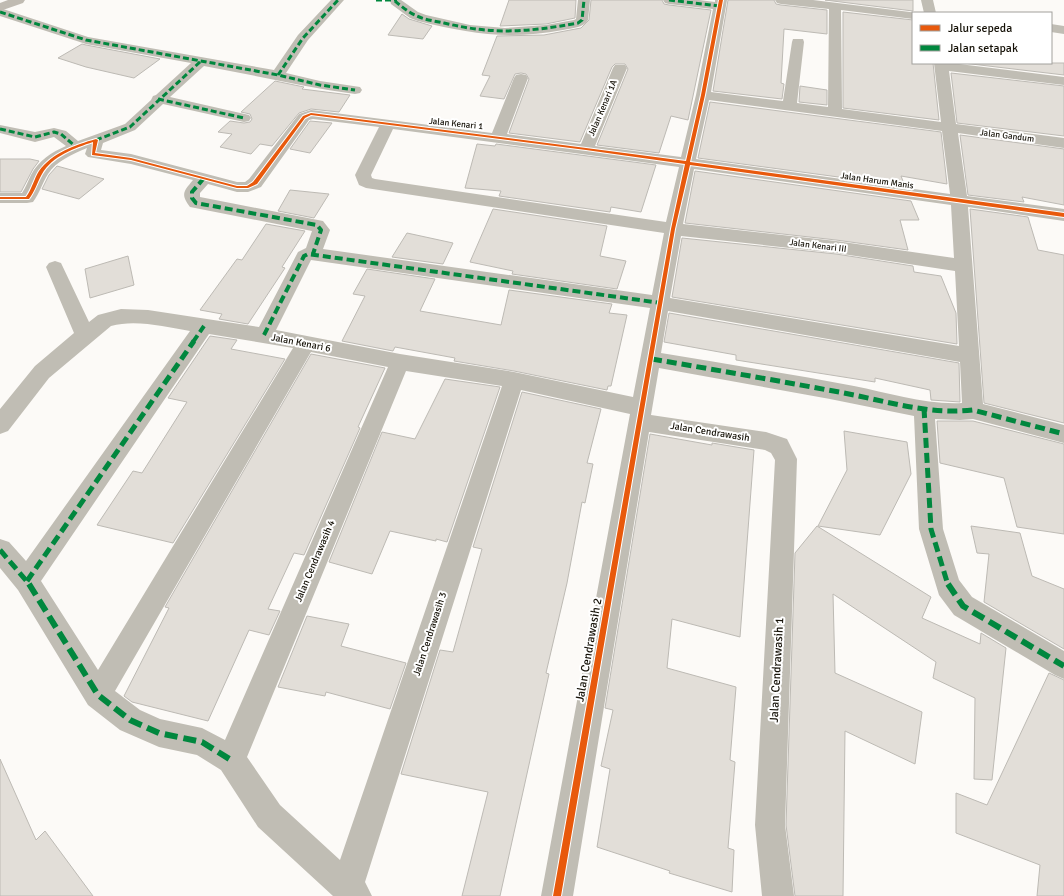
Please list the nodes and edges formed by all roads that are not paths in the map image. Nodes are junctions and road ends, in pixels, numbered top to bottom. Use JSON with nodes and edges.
{"nodes":[{"id":1,"x":19,"y":0,"type":"edge"},
{"id":2,"x":338,"y":0,"type":"edge"},
{"id":3,"x":376,"y":0,"type":"edge"},
{"id":4,"x":396,"y":0,"type":"edge"},
{"id":5,"x":584,"y":0,"type":"edge"},
{"id":6,"x":669,"y":0,"type":"edge"},
{"id":7,"x":782,"y":0,"type":"edge"},
{"id":8,"x":927,"y":0,"type":"edge"},
{"id":9,"x":806,"y":1,"type":"edge"},
{"id":10,"x":720,"y":3,"type":"edge"},
{"id":11,"x":835,"y":6,"type":"junction"},
{"id":12,"x":0,"y":7,"type":"edge"},
{"id":13,"x":0,"y":12,"type":"edge"},
{"id":14,"x":930,"y":12,"type":"edge"},
{"id":15,"x":912,"y":15,"type":"edge"},
{"id":16,"x":1052,"y":28,"type":"edge"},
{"id":17,"x":1064,"y":30,"type":"edge"},
{"id":18,"x":798,"y":42,"type":"dead end"},
{"id":19,"x":201,"y":61,"type":"junction"},
{"id":20,"x":942,"y":65,"type":"edge"},
{"id":21,"x":620,"y":68,"type":"dead end"},
{"id":22,"x":278,"y":75,"type":"junction"},
{"id":23,"x":521,"y":78,"type":"dead end"},
{"id":24,"x":1064,"y":81,"type":"edge"},
{"id":25,"x":355,"y":90,"type":"dead end"},
{"id":26,"x":703,"y":95,"type":"junction"},
{"id":27,"x":158,"y":99,"type":"junction"},
{"id":28,"x":789,"y":107,"type":"junction"},
{"id":29,"x":836,"y":113,"type":"junction"},
{"id":30,"x":244,"y":118,"type":"dead end"},
{"id":31,"x":387,"y":125,"type":"junction"},
{"id":32,"x":0,"y":129,"type":"edge"},
{"id":33,"x":951,"y":129,"type":"junction"},
{"id":34,"x":498,"y":137,"type":"junction"},
{"id":35,"x":96,"y":140,"type":"junction"},
{"id":36,"x":1064,"y":143,"type":"edge"},
{"id":37,"x":76,"y":147,"type":"junction"},
{"id":38,"x":586,"y":149,"type":"junction"},
{"id":39,"x":687,"y":164,"type":"junction"},
{"id":40,"x":204,"y":178,"type":"junction"},
{"id":41,"x":0,"y":198,"type":"edge"},
{"id":42,"x":959,"y":201,"type":"junction"},
{"id":43,"x":1064,"y":215,"type":"edge"},
{"id":44,"x":673,"y":229,"type":"junction"},
{"id":45,"x":313,"y":254,"type":"junction"},
{"id":46,"x":963,"y":266,"type":"junction"},
{"id":47,"x":55,"y":267,"type":"dead end"},
{"id":48,"x":661,"y":303,"type":"junction"},
{"id":49,"x":204,"y":326,"type":"junction"},
{"id":50,"x":86,"y":334,"type":"junction"},
{"id":51,"x":264,"y":336,"type":"junction"},
{"id":52,"x":306,"y":344,"type":"junction"},
{"id":53,"x":970,"y":356,"type":"junction"},
{"id":54,"x":652,"y":359,"type":"junction"},
{"id":55,"x":400,"y":362,"type":"junction"},
{"id":56,"x":514,"y":380,"type":"junction"},
{"id":57,"x":924,"y":408,"type":"junction"},
{"id":58,"x":973,"y":410,"type":"junction"},
{"id":59,"x":642,"y":415,"type":"junction"},
{"id":60,"x":0,"y":425,"type":"edge"},
{"id":61,"x":1064,"y":434,"type":"edge"},
{"id":62,"x":779,"y":446,"type":"joint"},
{"id":63,"x":0,"y":550,"type":"edge"},
{"id":64,"x":27,"y":581,"type":"junction"},
{"id":65,"x":1064,"y":666,"type":"edge"},
{"id":66,"x":98,"y":695,"type":"junction"},
{"id":67,"x":231,"y":760,"type":"junction"},
{"id":68,"x":351,"y":892,"type":"edge"},
{"id":69,"x":557,"y":896,"type":"edge"},
{"id":70,"x":778,"y":896,"type":"edge"}],
"edges":[{"from":1,"to":12,"type":"street"},
{"from":2,"to":22,"type":"street"},
{"from":3,"to":4,"type":"street"},
{"from":4,"to":5,"type":"street"},
{"from":6,"to":10,"type":"street"},
{"from":7,"to":9,"type":"street"},
{"from":8,"to":14,"type":"street"},
{"from":9,"to":11,"type":"street"},
{"from":10,"to":26,"type":"street","name":"Jalan Cendrawasih 2"},
{"from":11,"to":15,"type":"street"},
{"from":11,"to":29,"type":"street"},
{"from":13,"to":19,"type":"street"},
{"from":16,"to":17,"type":"street"},
{"from":18,"to":28,"type":"street"},
{"from":19,"to":22,"type":"street"},
{"from":19,"to":27,"type":"street"},
{"from":20,"to":24,"type":"street"},
{"from":20,"to":33,"type":"street"},
{"from":21,"to":38,"type":"street","name":"Jalan Kenari 1A"},
{"from":22,"to":25,"type":"street"},
{"from":23,"to":34,"type":"street"},
{"from":26,"to":28,"type":"street","name":"Jalan Gandum"},
{"from":26,"to":39,"type":"street","name":"Jalan Cendrawasih 2"},
{"from":27,"to":30,"type":"street"},
{"from":27,"to":35,"type":"street"},
{"from":28,"to":29,"type":"street","name":"Jalan Gandum"},
{"from":29,"to":33,"type":"street","name":"Jalan Gandum"},
{"from":31,"to":34,"type":"street","name":"Jalan Kenari 1"},
{"from":31,"to":40,"type":"street","name":"Jalan Kenari 1"},
{"from":31,"to":44,"type":"street","name":"Jalan Kenari III"},
{"from":32,"to":37,"type":"street"},
{"from":33,"to":36,"type":"street","name":"Jalan Gandum"},
{"from":33,"to":42,"type":"street"},
{"from":34,"to":38,"type":"street","name":"Jalan Kenari 1"},
{"from":35,"to":37,"type":"street"},
{"from":35,"to":40,"type":"street"},
{"from":37,"to":41,"type":"street"},
{"from":38,"to":39,"type":"street","name":"Jalan Kenari 1"},
{"from":39,"to":42,"type":"street","name":"Jalan Harum Manis"},
{"from":39,"to":44,"type":"street","name":"Jalan Cendrawasih 2"},
{"from":40,"to":45,"type":"street"},
{"from":42,"to":43,"type":"street","name":"Jalan Harum Manis"},
{"from":42,"to":46,"type":"street"},
{"from":44,"to":46,"type":"street","name":"Jalan Kenari III"},
{"from":44,"to":48,"type":"street","name":"Jalan Cendrawasih 2"},
{"from":45,"to":48,"type":"street"},
{"from":45,"to":51,"type":"street"},
{"from":46,"to":53,"type":"street"},
{"from":47,"to":50,"type":"street"},
{"from":48,"to":53,"type":"street"},
{"from":48,"to":54,"type":"street","name":"Jalan Cendrawasih 2"},
{"from":49,"to":50,"type":"street","name":"Jalan Kenari 6"},
{"from":49,"to":51,"type":"street","name":"Jalan Kenari 6"},
{"from":49,"to":64,"type":"street"},
{"from":50,"to":60,"type":"street","name":"Jalan Kenari 6"},
{"from":51,"to":52,"type":"street","name":"Jalan Kenari 6"},
{"from":52,"to":55,"type":"street","name":"Jalan Kenari 6"},
{"from":52,"to":66,"type":"street"},
{"from":53,"to":58,"type":"street"},
{"from":54,"to":57,"type":"street"},
{"from":54,"to":59,"type":"street","name":"Jalan Cendrawasih 2"},
{"from":55,"to":56,"type":"street","name":"Jalan Kenari 6"},
{"from":55,"to":67,"type":"street","name":"Jalan Cendrawasih 4"},
{"from":56,"to":59,"type":"street","name":"Jalan Kenari 6"},
{"from":56,"to":68,"type":"street","name":"Jalan Cendrawasih 3"},
{"from":57,"to":58,"type":"street"},
{"from":57,"to":65,"type":"street"},
{"from":58,"to":61,"type":"street"},
{"from":59,"to":62,"type":"street","name":"Jalan Cendrawasih"},
{"from":59,"to":69,"type":"street","name":"Jalan Cendrawasih 2"},
{"from":62,"to":70,"type":"street","name":"Jalan Cendrawasih 1"},
{"from":63,"to":64,"type":"street"},
{"from":64,"to":66,"type":"street"},
{"from":66,"to":67,"type":"street"},
{"from":67,"to":68,"type":"street"}]}
